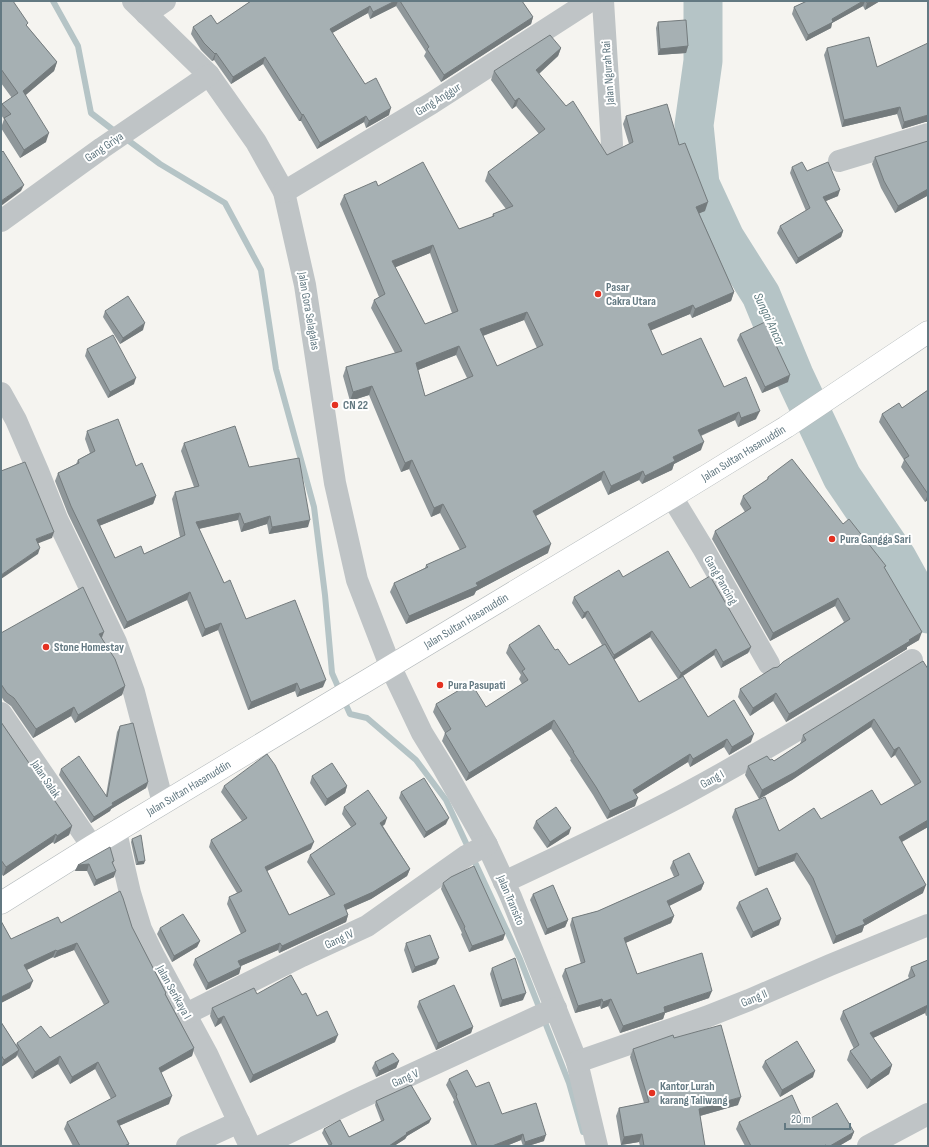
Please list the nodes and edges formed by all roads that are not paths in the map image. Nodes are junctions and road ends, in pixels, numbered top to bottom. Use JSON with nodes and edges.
{"nodes":[{"id":1,"x":165,"y":1,"type":"edge"},
{"id":2,"x":590,"y":1,"type":"edge"},
{"id":3,"x":603,"y":1,"type":"edge"},
{"id":4,"x":140,"y":8,"type":"edge"},
{"id":5,"x":209,"y":75,"type":"junction"},
{"id":6,"x":928,"y":134,"type":"edge"},
{"id":7,"x":612,"y":145,"type":"dead end"},
{"id":8,"x":839,"y":161,"type":"dead end"},
{"id":9,"x":284,"y":192,"type":"junction"},
{"id":10,"x":1,"y":221,"type":"edge"},
{"id":11,"x":928,"y":332,"type":"edge"},
{"id":12,"x":1,"y":393,"type":"edge"},
{"id":13,"x":672,"y":497,"type":"junction"},
{"id":14,"x":912,"y":660,"type":"dead end"},
{"id":15,"x":769,"y":664,"type":"dead end"},
{"id":16,"x":391,"y":668,"type":"junction"},
{"id":17,"x":1,"y":713,"type":"edge"},
{"id":18,"x":163,"y":803,"type":"junction"},
{"id":19,"x":116,"y":832,"type":"junction"},
{"id":20,"x":92,"y":846,"type":"junction"},
{"id":21,"x":478,"y":849,"type":"junction"},
{"id":22,"x":504,"y":882,"type":"junction"},
{"id":23,"x":1,"y":903,"type":"edge"},
{"id":24,"x":928,"y":925,"type":"edge"},
{"id":25,"x":545,"y":1012,"type":"junction"},
{"id":26,"x":186,"y":1014,"type":"junction"},
{"id":27,"x":577,"y":1062,"type":"junction"},
{"id":28,"x":928,"y":1114,"type":"edge"},
{"id":29,"x":239,"y":1122,"type":"junction"},
{"id":30,"x":187,"y":1146,"type":"edge"},
{"id":31,"x":250,"y":1146,"type":"edge"},
{"id":32,"x":261,"y":1146,"type":"edge"},
{"id":33,"x":597,"y":1146,"type":"edge"},
{"id":34,"x":868,"y":1146,"type":"edge"}],
"edges":[{"from":1,"to":4,"type":"street"},
{"from":2,"to":9,"type":"street","name":"Gang Anggur"},
{"from":3,"to":7,"type":"street","name":"Jalan Ngurah Rai"},
{"from":4,"to":5,"type":"street","name":"Jalan Gora Selagalas"},
{"from":5,"to":9,"type":"street","name":"Jalan Gora Selagalas"},
{"from":5,"to":10,"type":"street","name":"Gang Griya"},
{"from":6,"to":8,"type":"street"},
{"from":9,"to":16,"type":"street","name":"Jalan Gora Selagalas"},
{"from":11,"to":13,"type":"main road","name":"Jalan Sultan Hasanuddin"},
{"from":12,"to":18,"type":"street"},
{"from":13,"to":15,"type":"street","name":"Gang Pancing"},
{"from":13,"to":16,"type":"main road","name":"Jalan Sultan Hasanuddin"},
{"from":14,"to":22,"type":"street","name":"Gang I"},
{"from":16,"to":18,"type":"main road","name":"Jalan Sultan Hasanuddin"},
{"from":16,"to":21,"type":"street","name":"Jalan Transito"},
{"from":17,"to":20,"type":"street","name":"Jalan Salak"},
{"from":18,"to":19,"type":"main road","name":"Jalan Sultan Hasanuddin"},
{"from":19,"to":20,"type":"main road","name":"Jalan Sultan Hasanuddin"},
{"from":19,"to":26,"type":"street","name":"Jalan Serikaya I"},
{"from":20,"to":23,"type":"main road","name":"Jalan Sultan Hasanuddin"},
{"from":21,"to":22,"type":"street","name":"Jalan Transito"},
{"from":21,"to":26,"type":"street","name":"Gang IV"},
{"from":22,"to":25,"type":"street","name":"Jalan Transito"},
{"from":24,"to":27,"type":"street","name":"Gang II"},
{"from":25,"to":27,"type":"street","name":"Jalan Transito"},
{"from":25,"to":32,"type":"street","name":"Gang V"},
{"from":26,"to":29,"type":"street","name":"Jalan Serikaya I"},
{"from":27,"to":33,"type":"street","name":"Jalan Transito"},
{"from":28,"to":34,"type":"street"},
{"from":29,"to":30,"type":"street"},
{"from":29,"to":31,"type":"street","name":"Jalan Serikaya I"}]}
